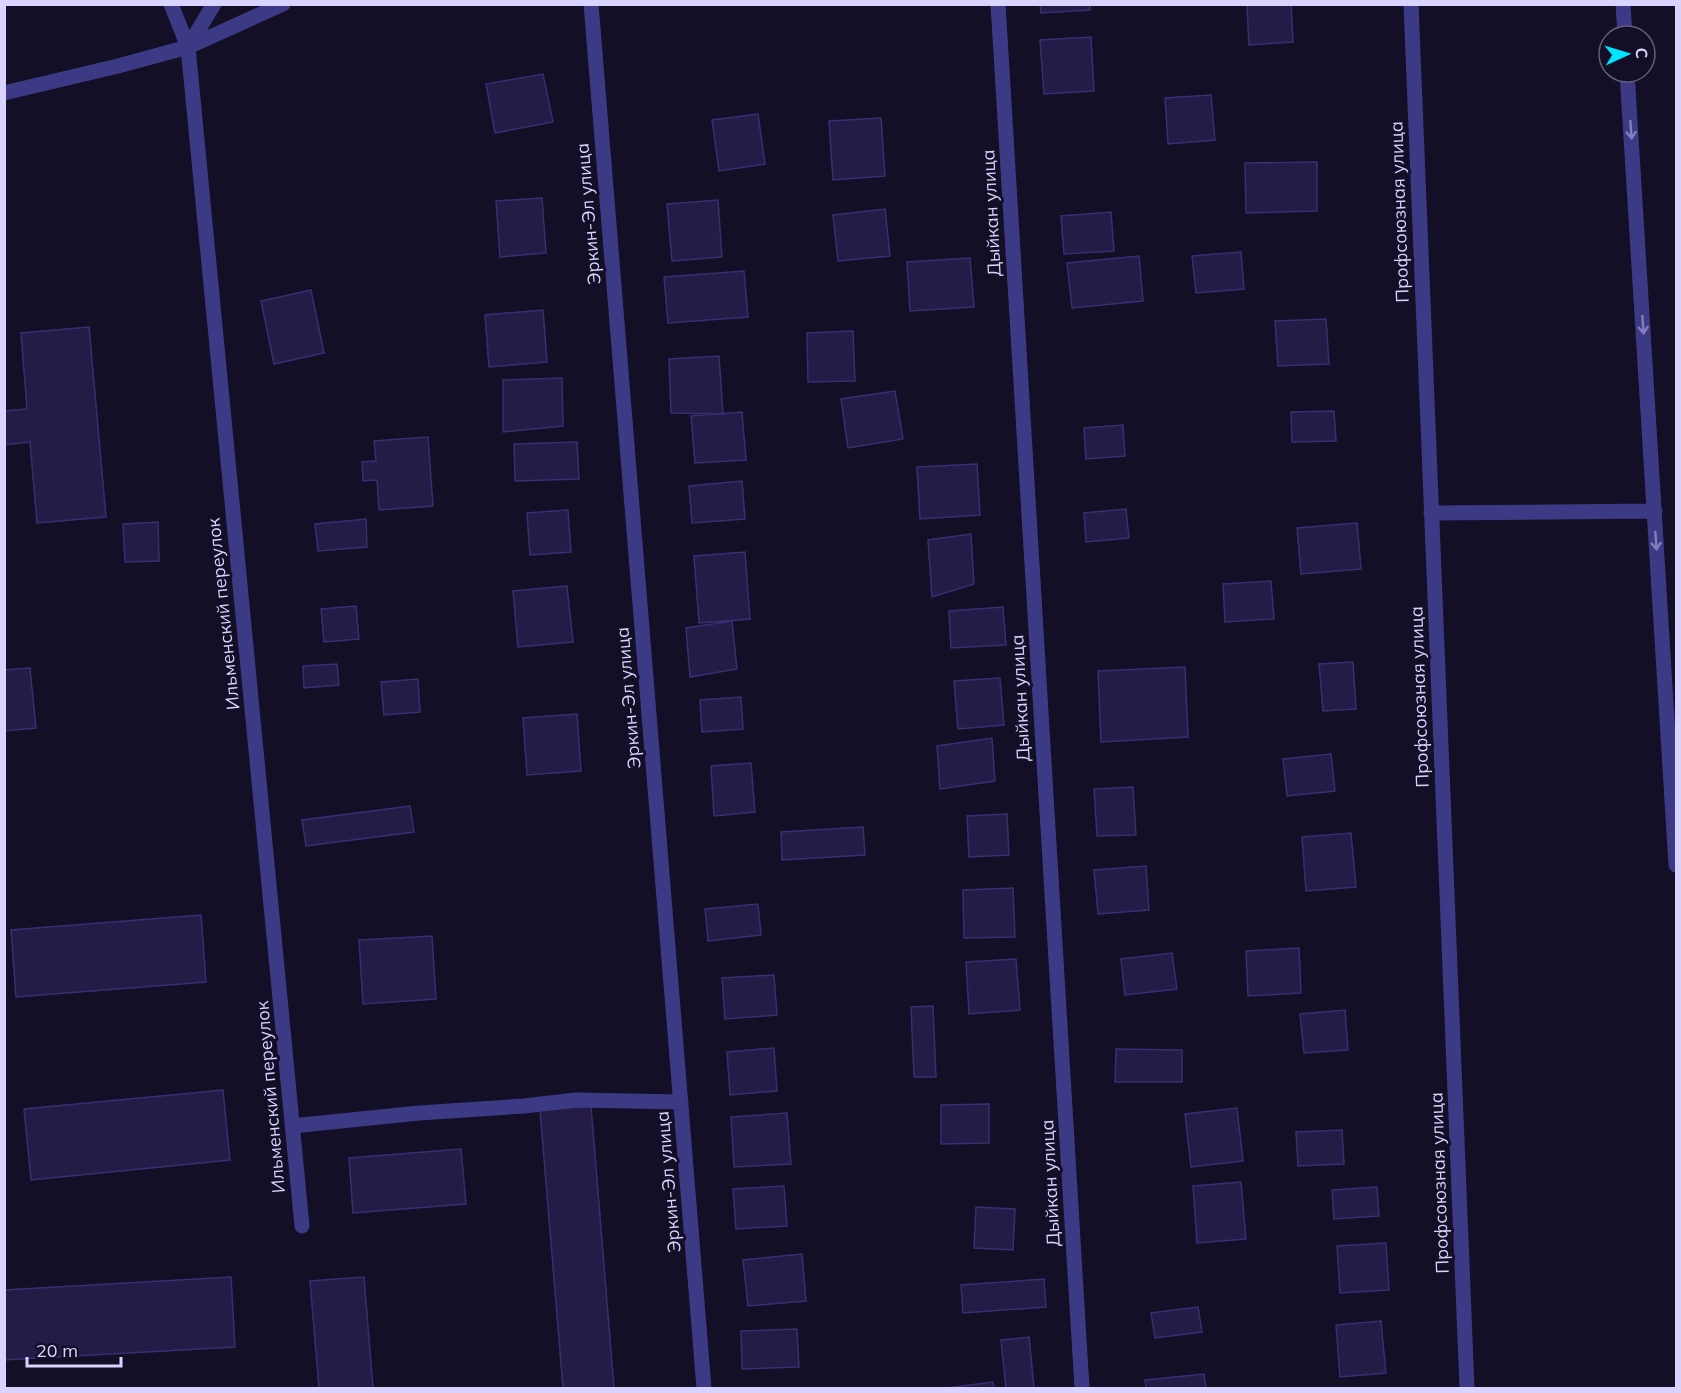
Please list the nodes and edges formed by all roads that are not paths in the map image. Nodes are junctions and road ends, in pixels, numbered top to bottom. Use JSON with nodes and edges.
{"nodes":[{"id":1,"x":171,"y":4,"type":"edge"},
{"id":2,"x":214,"y":4,"type":"edge"},
{"id":3,"x":283,"y":4,"type":"edge"},
{"id":4,"x":591,"y":4,"type":"edge"},
{"id":5,"x":998,"y":4,"type":"edge"},
{"id":6,"x":1411,"y":4,"type":"edge"},
{"id":7,"x":1623,"y":4,"type":"edge"},
{"id":8,"x":1624,"y":24,"type":"edge"},
{"id":9,"x":188,"y":47,"type":"junction"},
{"id":10,"x":1628,"y":84,"type":"edge"},
{"id":11,"x":4,"y":93,"type":"edge"},
{"id":12,"x":1655,"y":511,"type":"junction"},
{"id":13,"x":1431,"y":513,"type":"junction"},
{"id":14,"x":1677,"y":865,"type":"edge"},
{"id":15,"x":681,"y":1102,"type":"junction"},
{"id":16,"x":292,"y":1126,"type":"junction"},
{"id":17,"x":302,"y":1226,"type":"dead end"},
{"id":18,"x":704,"y":1389,"type":"edge"},
{"id":19,"x":1082,"y":1389,"type":"edge"},
{"id":20,"x":1467,"y":1389,"type":"edge"}],
"edges":[{"from":1,"to":9,"type":"street","name":"Ильменский переулок"},
{"from":2,"to":9,"type":"street"},
{"from":3,"to":9,"type":"street"},
{"from":4,"to":15,"type":"street","name":"Эркин-Эл улица"},
{"from":5,"to":19,"type":"street","name":"Дыйкан улица"},
{"from":6,"to":13,"type":"street","name":"Профсоюзная улица"},
{"from":7,"to":8,"type":"street"},
{"from":9,"to":11,"type":"street"},
{"from":9,"to":16,"type":"street","name":"Ильменский переулок"},
{"from":10,"to":12,"type":"street","one_way":true},
{"from":12,"to":13,"type":"street"},
{"from":12,"to":14,"type":"street","one_way":true},
{"from":13,"to":20,"type":"street","name":"Профсоюзная улица"},
{"from":15,"to":16,"type":"street"},
{"from":15,"to":18,"type":"street","name":"Эркин-Эл улица"},
{"from":16,"to":17,"type":"street","name":"Ильменский переулок"}]}
